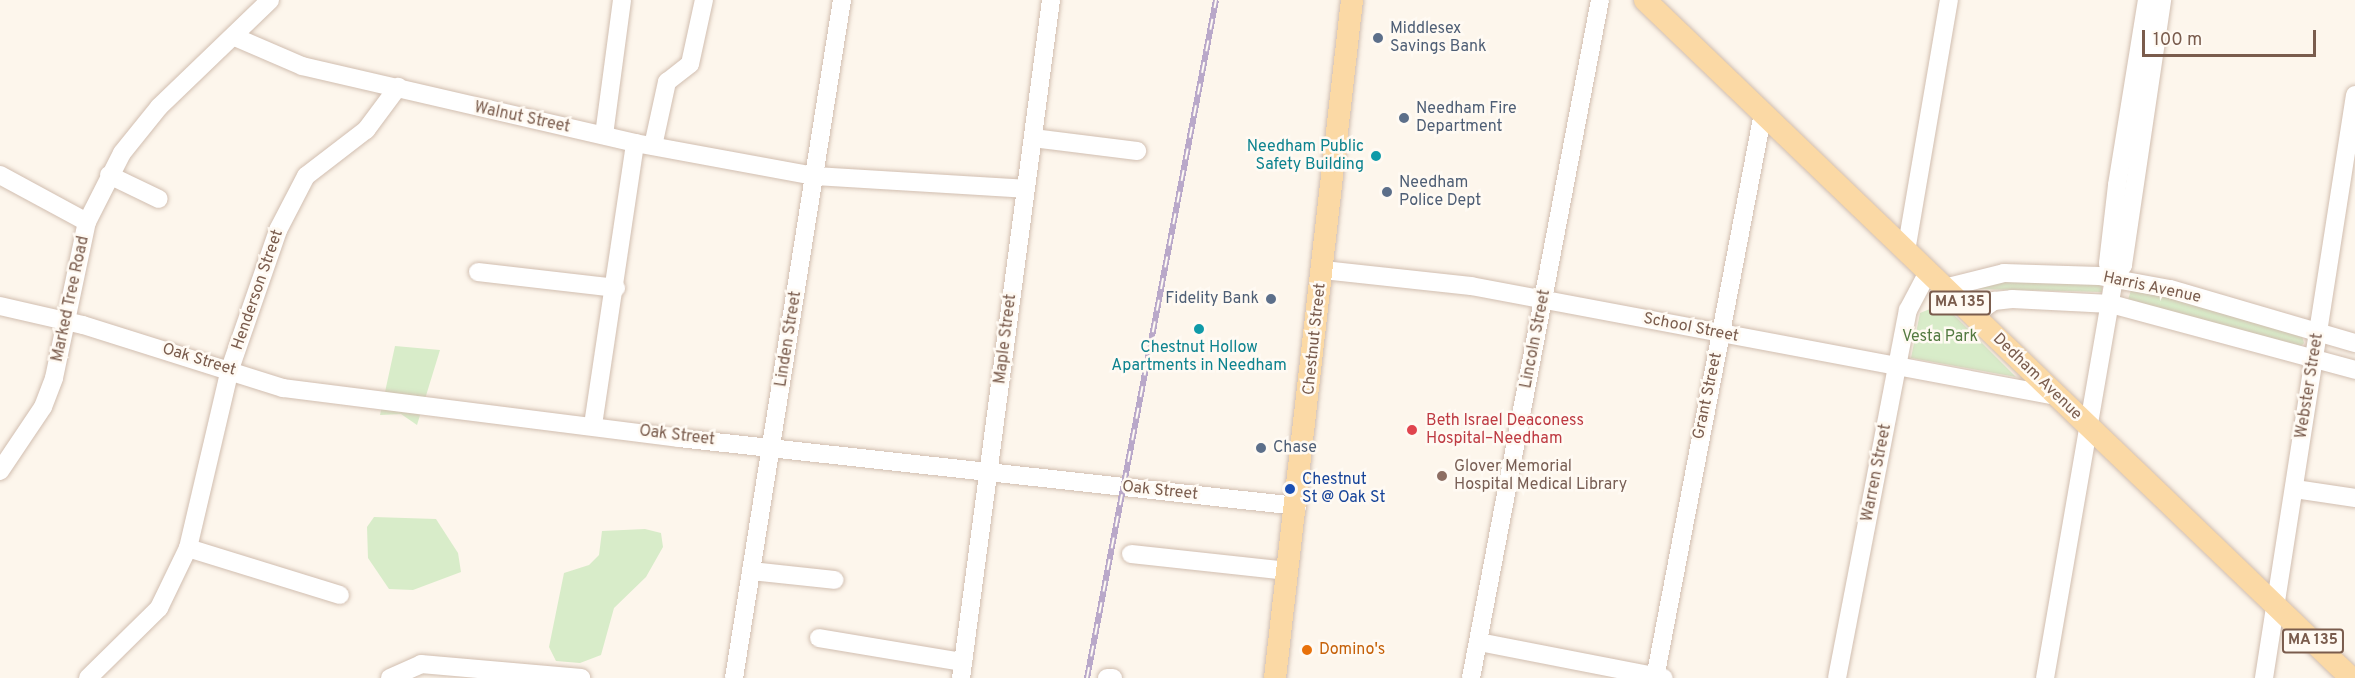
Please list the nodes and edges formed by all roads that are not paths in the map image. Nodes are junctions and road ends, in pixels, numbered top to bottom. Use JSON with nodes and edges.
{"nodes":[{"id":1,"x":270,"y":0,"type":"edge"},
{"id":2,"x":622,"y":0,"type":"edge"},
{"id":3,"x":704,"y":0,"type":"edge"},
{"id":4,"x":842,"y":0,"type":"edge"},
{"id":5,"x":1051,"y":0,"type":"edge"},
{"id":6,"x":1352,"y":0,"type":"edge"},
{"id":7,"x":1600,"y":0,"type":"edge"},
{"id":8,"x":1645,"y":0,"type":"edge"},
{"id":9,"x":1949,"y":0,"type":"edge"},
{"id":10,"x":2153,"y":6,"type":"edge"},
{"id":11,"x":235,"y":37,"type":"junction"},
{"id":12,"x":398,"y":87,"type":"junction"},
{"id":13,"x":2355,"y":95,"type":"edge"},
{"id":14,"x":1763,"y":113,"type":"junction"},
{"id":15,"x":604,"y":135,"type":"junction"},
{"id":16,"x":1033,"y":138,"type":"junction"},
{"id":17,"x":2352,"y":138,"type":"edge"},
{"id":18,"x":644,"y":145,"type":"junction"},
{"id":19,"x":1137,"y":151,"type":"dead end"},
{"id":20,"x":0,"y":175,"type":"edge"},
{"id":21,"x":109,"y":175,"type":"junction"},
{"id":22,"x":815,"y":176,"type":"junction"},
{"id":23,"x":1025,"y":189,"type":"junction"},
{"id":24,"x":159,"y":199,"type":"dead end"},
{"id":25,"x":87,"y":222,"type":"junction"},
{"id":26,"x":1906,"y":251,"type":"junction"},
{"id":27,"x":1323,"y":270,"type":"junction"},
{"id":28,"x":478,"y":272,"type":"dead end"},
{"id":29,"x":2114,"y":278,"type":"junction"},
{"id":30,"x":1936,"y":280,"type":"junction"},
{"id":31,"x":616,"y":288,"type":"junction"},
{"id":32,"x":1543,"y":300,"type":"junction"},
{"id":33,"x":2111,"y":304,"type":"junction"},
{"id":34,"x":0,"y":306,"type":"edge"},
{"id":35,"x":1973,"y":315,"type":"junction"},
{"id":36,"x":66,"y":321,"type":"junction"},
{"id":37,"x":2319,"y":333,"type":"junction"},
{"id":38,"x":1720,"y":334,"type":"junction"},
{"id":39,"x":2355,"y":343,"type":"edge"},
{"id":40,"x":2315,"y":359,"type":"junction"},
{"id":41,"x":1897,"y":368,"type":"junction"},
{"id":42,"x":231,"y":369,"type":"junction"},
{"id":43,"x":2355,"y":370,"type":"edge"},
{"id":44,"x":2056,"y":396,"type":"junction"},
{"id":45,"x":593,"y":425,"type":"junction"},
{"id":46,"x":2089,"y":428,"type":"junction"},
{"id":47,"x":772,"y":446,"type":"junction"},
{"id":48,"x":0,"y":471,"type":"edge"},
{"id":49,"x":991,"y":473,"type":"junction"},
{"id":50,"x":2295,"y":489,"type":"junction"},
{"id":51,"x":2355,"y":498,"type":"edge"},
{"id":52,"x":1297,"y":506,"type":"junction"},
{"id":53,"x":188,"y":548,"type":"junction"},
{"id":54,"x":1131,"y":554,"type":"dead end"},
{"id":55,"x":751,"y":571,"type":"junction"},
{"id":56,"x":1288,"y":571,"type":"junction"},
{"id":57,"x":836,"y":580,"type":"dead end"},
{"id":58,"x":340,"y":595,"type":"dead end"},
{"id":59,"x":2275,"y":605,"type":"junction"},
{"id":60,"x":819,"y":638,"type":"dead end"},
{"id":61,"x":1479,"y":642,"type":"junction"},
{"id":62,"x":962,"y":670,"type":"edge"},
{"id":63,"x":88,"y":678,"type":"edge"},
{"id":64,"x":390,"y":678,"type":"edge"},
{"id":65,"x":581,"y":678,"type":"edge"},
{"id":66,"x":734,"y":678,"type":"edge"},
{"id":67,"x":1107,"y":678,"type":"edge"},
{"id":68,"x":1113,"y":678,"type":"edge"},
{"id":69,"x":1275,"y":678,"type":"edge"},
{"id":70,"x":1471,"y":678,"type":"edge"},
{"id":71,"x":1658,"y":678,"type":"edge"},
{"id":72,"x":1837,"y":678,"type":"edge"},
{"id":73,"x":2044,"y":678,"type":"edge"},
{"id":74,"x":2264,"y":678,"type":"edge"},
{"id":75,"x":2351,"y":678,"type":"edge"}],
"edges":[{"from":1,"to":11,"type":"street","name":"Marked Tree Road"},
{"from":2,"to":15,"type":"street"},
{"from":3,"to":18,"type":"street"},
{"from":4,"to":22,"type":"street","name":"Linden Street"},
{"from":5,"to":16,"type":"street","name":"Maple Street"},
{"from":6,"to":27,"type":"main road","name":"Chestnut Street"},
{"from":7,"to":32,"type":"street","name":"Lincoln Street"},
{"from":8,"to":14,"type":"main road","name":"Dedham Avenue","number":"MA 135"},
{"from":9,"to":26,"type":"street"},
{"from":10,"to":29,"type":"street"},
{"from":11,"to":12,"type":"street","name":"Walnut Street"},
{"from":11,"to":21,"type":"street","name":"Marked Tree Road"},
{"from":12,"to":15,"type":"street","name":"Walnut Street"},
{"from":12,"to":42,"type":"street","name":"Henderson Street"},
{"from":13,"to":17,"type":"street","name":"Webster Street"},
{"from":14,"to":26,"type":"main road","name":"Dedham Avenue","number":"MA 135"},
{"from":14,"to":38,"type":"street","name":"Grant Street"},
{"from":15,"to":18,"type":"street","name":"Walnut Street"},
{"from":16,"to":19,"type":"street"},
{"from":16,"to":23,"type":"street","name":"Maple Street"},
{"from":17,"to":37,"type":"street","name":"Webster Street"},
{"from":18,"to":22,"type":"street","name":"Walnut Street"},
{"from":18,"to":31,"type":"street"},
{"from":20,"to":25,"type":"street"},
{"from":21,"to":24,"type":"street"},
{"from":21,"to":25,"type":"street","name":"Marked Tree Road"},
{"from":22,"to":23,"type":"street","name":"Walnut Street"},
{"from":22,"to":47,"type":"street","name":"Linden Street"},
{"from":23,"to":49,"type":"street","name":"Maple Street"},
{"from":25,"to":36,"type":"street","name":"Marked Tree Road"},
{"from":26,"to":30,"type":"main road","name":"Dedham Avenue","number":"MA 135"},
{"from":27,"to":32,"type":"street","name":"School Street"},
{"from":27,"to":52,"type":"main road","name":"Chestnut Street"},
{"from":28,"to":31,"type":"street"},
{"from":29,"to":30,"type":"street","name":"Harris Avenue"},
{"from":29,"to":33,"type":"street"},
{"from":29,"to":37,"type":"street","name":"Harris Avenue"},
{"from":30,"to":35,"type":"main road","name":"Dedham Avenue","number":"MA 135"},
{"from":30,"to":41,"type":"street","name":"Warren Street"},
{"from":31,"to":45,"type":"street"},
{"from":32,"to":38,"type":"street","name":"School Street"},
{"from":32,"to":61,"type":"street","name":"Lincoln Street"},
{"from":33,"to":35,"type":"street","name":"Harris Avenue"},
{"from":33,"to":40,"type":"street","name":"Harris Avenue"},
{"from":33,"to":46,"type":"street"},
{"from":34,"to":36,"type":"street","name":"Oak Street"},
{"from":35,"to":44,"type":"main road","name":"Dedham Avenue","number":"MA 135"},
{"from":36,"to":42,"type":"street","name":"Oak Street"},
{"from":36,"to":48,"type":"street","name":"Marked Tree Road"},
{"from":37,"to":39,"type":"street","name":"Harris Avenue"},
{"from":37,"to":40,"type":"street","name":"Webster Street"},
{"from":38,"to":41,"type":"street","name":"School Street"},
{"from":38,"to":71,"type":"street","name":"Grant Street"},
{"from":40,"to":43,"type":"street","name":"Harris Avenue"},
{"from":40,"to":50,"type":"street","name":"Webster Street"},
{"from":41,"to":44,"type":"street","name":"School Street"},
{"from":41,"to":72,"type":"street","name":"Warren Street"},
{"from":42,"to":45,"type":"street","name":"Oak Street"},
{"from":42,"to":53,"type":"street","name":"Henderson Street"},
{"from":44,"to":46,"type":"main road","name":"Dedham Avenue","number":"MA 135"},
{"from":45,"to":47,"type":"street","name":"Oak Street"},
{"from":46,"to":59,"type":"main road","name":"Dedham Avenue","number":"MA 135"},
{"from":46,"to":73,"type":"street"},
{"from":47,"to":49,"type":"street","name":"Oak Street"},
{"from":47,"to":55,"type":"street","name":"Linden Street"},
{"from":49,"to":52,"type":"street","name":"Oak Street"},
{"from":49,"to":62,"type":"street","name":"Maple Street"},
{"from":50,"to":51,"type":"street"},
{"from":50,"to":59,"type":"street","name":"Webster Street"},
{"from":52,"to":56,"type":"main road","name":"Chestnut Street"},
{"from":53,"to":58,"type":"street"},
{"from":53,"to":63,"type":"street","name":"Henderson Street"},
{"from":54,"to":56,"type":"street"},
{"from":55,"to":57,"type":"street"},
{"from":55,"to":66,"type":"street","name":"Linden Street"},
{"from":56,"to":69,"type":"main road","name":"Chestnut Street"},
{"from":59,"to":74,"type":"street","name":"Webster Street"},
{"from":59,"to":75,"type":"main road","name":"Dedham Avenue","number":"MA 135"},
{"from":60,"to":62,"type":"street"},
{"from":61,"to":70,"type":"street","name":"Lincoln Street"},
{"from":61,"to":71,"type":"street"},
{"from":64,"to":65,"type":"street"},
{"from":67,"to":68,"type":"street"}]}
